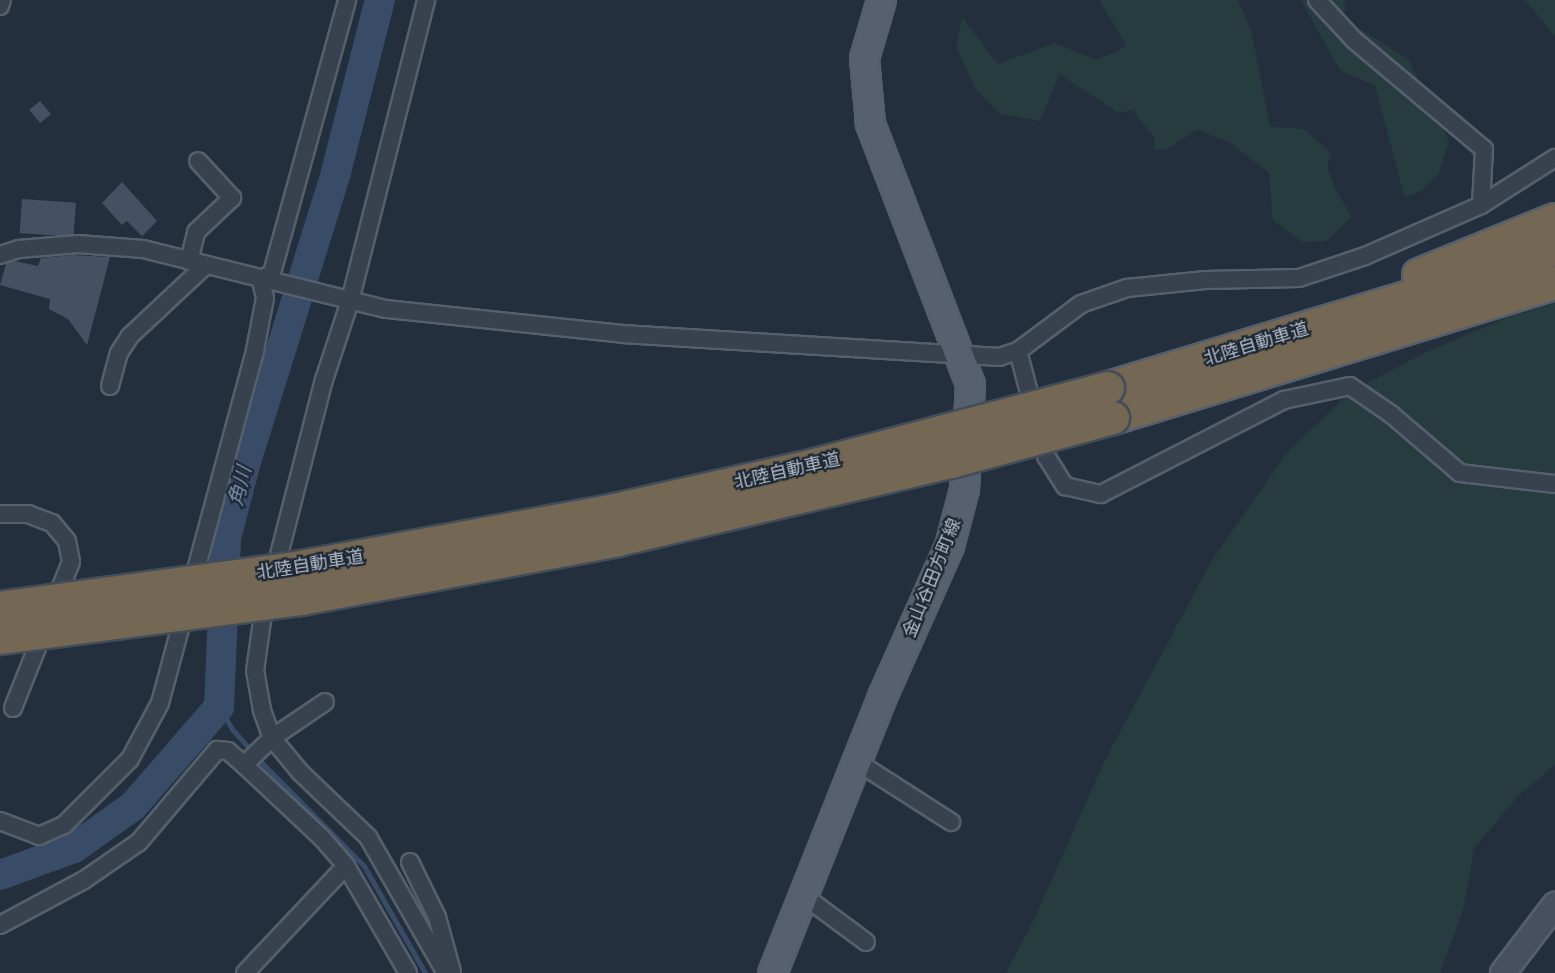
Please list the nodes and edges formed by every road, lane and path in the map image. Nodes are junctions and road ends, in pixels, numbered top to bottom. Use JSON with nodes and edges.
{"nodes":[{"id":1,"x":2,"y":0,"type":"edge"},
{"id":2,"x":347,"y":0,"type":"edge"},
{"id":3,"x":426,"y":0,"type":"edge"},
{"id":4,"x":881,"y":0,"type":"edge"},
{"id":5,"x":1317,"y":0,"type":"edge"},
{"id":6,"x":0,"y":6,"type":"edge"},
{"id":7,"x":1555,"y":159,"type":"edge"},
{"id":8,"x":198,"y":161,"type":"dead end"},
{"id":9,"x":1481,"y":206,"type":"junction"},
{"id":10,"x":1555,"y":220,"type":"edge"},
{"id":11,"x":1555,"y":249,"type":"edge"},
{"id":12,"x":0,"y":255,"type":"edge"},
{"id":13,"x":189,"y":261,"type":"junction"},
{"id":14,"x":206,"y":266,"type":"junction"},
{"id":15,"x":264,"y":280,"type":"junction"},
{"id":16,"x":1555,"y":283,"type":"edge"},
{"id":17,"x":348,"y":301,"type":"junction"},
{"id":18,"x":1018,"y":351,"type":"junction"},
{"id":19,"x":962,"y":357,"type":"junction"},
{"id":20,"x":1155,"y":375,"type":"junction"},
{"id":21,"x":110,"y":386,"type":"dead end"},
{"id":22,"x":1110,"y":403,"type":"junction"},
{"id":23,"x":1555,"y":484,"type":"edge"},
{"id":24,"x":0,"y":514,"type":"edge"},
{"id":25,"x":0,"y":608,"type":"edge"},
{"id":26,"x":0,"y":638,"type":"edge"},
{"id":27,"x":325,"y":702,"type":"dead end"},
{"id":28,"x":13,"y":708,"type":"dead end"},
{"id":29,"x":272,"y":738,"type":"junction"},
{"id":30,"x":856,"y":761,"type":"junction"},
{"id":31,"x":244,"y":765,"type":"junction"},
{"id":32,"x":0,"y":821,"type":"edge"},
{"id":33,"x":951,"y":822,"type":"dead end"},
{"id":34,"x":410,"y":862,"type":"dead end"},
{"id":35,"x":346,"y":866,"type":"junction"},
{"id":36,"x":804,"y":896,"type":"junction"},
{"id":37,"x":1555,"y":905,"type":"edge"},
{"id":38,"x":0,"y":925,"type":"edge"},
{"id":39,"x":866,"y":942,"type":"dead end"},
{"id":40,"x":245,"y":973,"type":"edge"},
{"id":41,"x":408,"y":973,"type":"edge"},
{"id":42,"x":446,"y":973,"type":"edge"},
{"id":43,"x":453,"y":973,"type":"edge"},
{"id":44,"x":772,"y":973,"type":"edge"},
{"id":45,"x":1503,"y":973,"type":"edge"}],
"edges":[{"from":1,"to":6,"type":"street"},
{"from":2,"to":15,"type":"street"},
{"from":3,"to":17,"type":"street"},
{"from":4,"to":19,"type":"main road","name":"金山谷田方町線"},
{"from":5,"to":9,"type":"street"},
{"from":7,"to":9,"type":"street"},
{"from":8,"to":13,"type":"street"},
{"from":9,"to":18,"type":"street"},
{"from":10,"to":20,"type":"highway"},
{"from":11,"to":20,"type":"highway","name":"北陸自動車道"},
{"from":12,"to":13,"type":"street"},
{"from":13,"to":14,"type":"street"},
{"from":14,"to":15,"type":"street"},
{"from":14,"to":21,"type":"street"},
{"from":15,"to":17,"type":"street"},
{"from":15,"to":32,"type":"street"},
{"from":16,"to":22,"type":"highway","name":"北陸自動車道"},
{"from":17,"to":19,"type":"street"},
{"from":17,"to":29,"type":"street"},
{"from":18,"to":19,"type":"street"},
{"from":18,"to":23,"type":"street"},
{"from":19,"to":30,"type":"main road","name":"金山谷田方町線"},
{"from":20,"to":22,"type":"highway","name":"北陸自動車道"},
{"from":22,"to":25,"type":"highway","name":"北陸自動車道","bridge":true},
{"from":22,"to":26,"type":"highway","name":"北陸自動車道","bridge":true},
{"from":24,"to":28,"type":"street"},
{"from":27,"to":29,"type":"street"},
{"from":29,"to":31,"type":"street"},
{"from":29,"to":42,"type":"street"},
{"from":30,"to":33,"type":"street"},
{"from":30,"to":36,"type":"main road","name":"金山谷田方町線"},
{"from":31,"to":35,"type":"street"},
{"from":31,"to":38,"type":"street"},
{"from":34,"to":43,"type":"street"},
{"from":35,"to":40,"type":"street"},
{"from":35,"to":41,"type":"street"},
{"from":36,"to":39,"type":"street"},
{"from":36,"to":44,"type":"main road","name":"金山谷田方町線"},
{"from":37,"to":45,"type":"street"}]}
